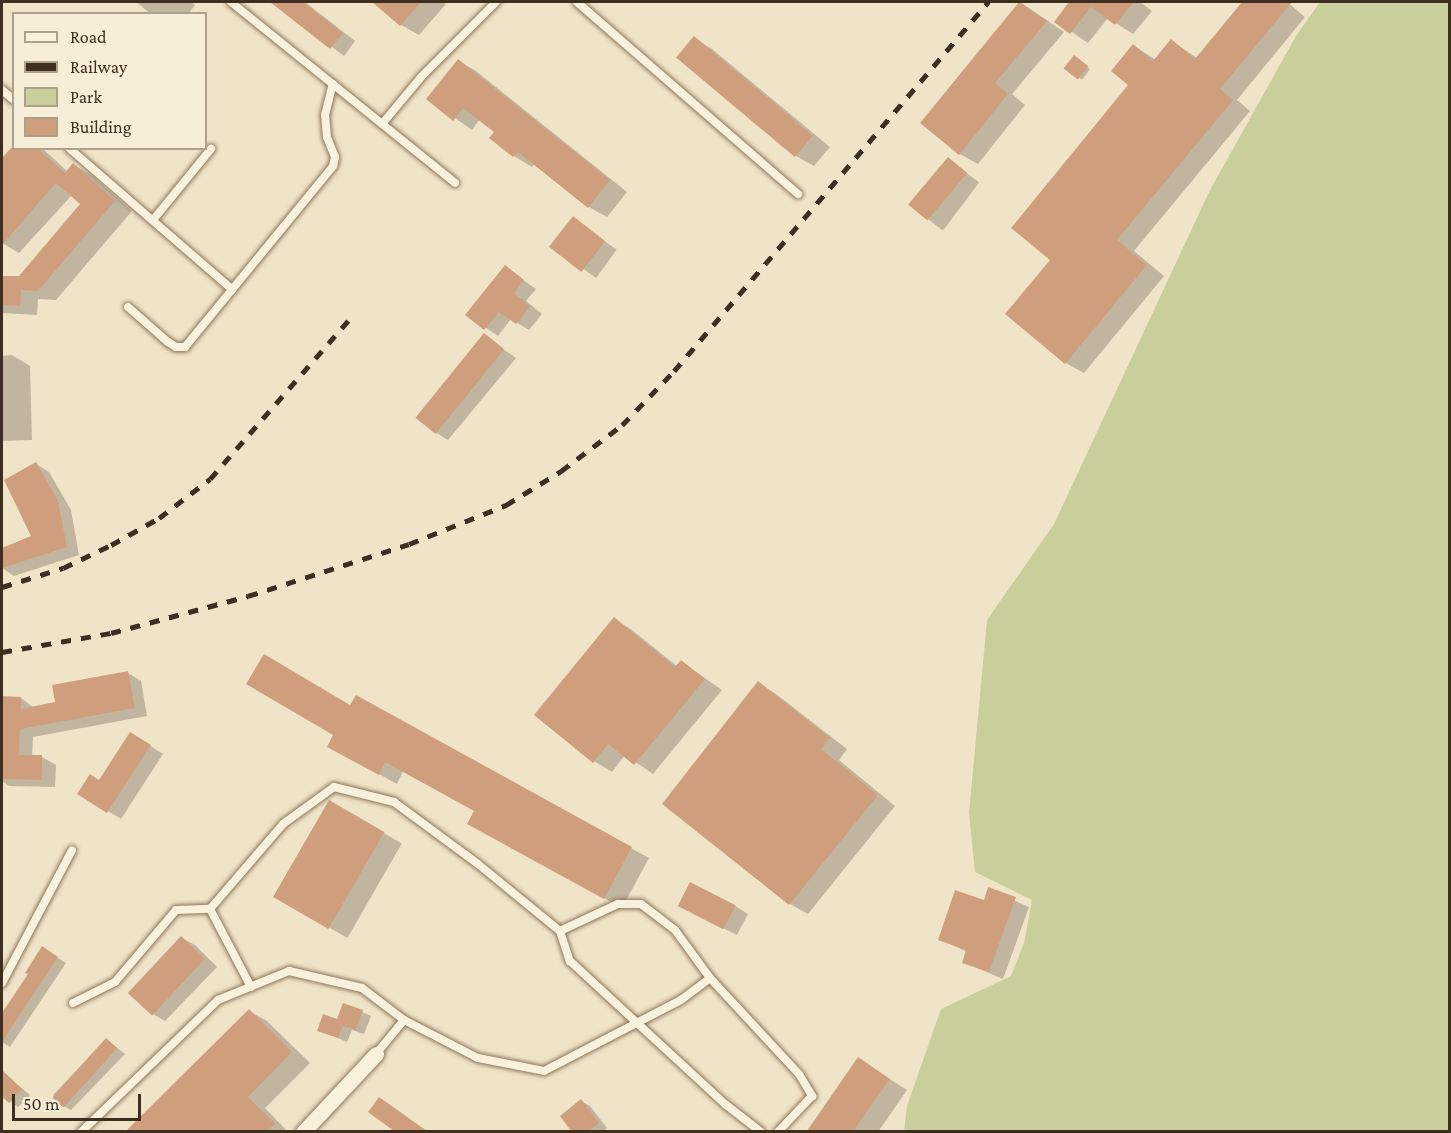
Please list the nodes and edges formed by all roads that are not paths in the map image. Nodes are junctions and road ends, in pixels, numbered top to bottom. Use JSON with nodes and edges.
{"nodes":[{"id":1,"x":231,"y":2,"type":"edge"},
{"id":2,"x":496,"y":2,"type":"edge"},
{"id":3,"x":577,"y":2,"type":"edge"},
{"id":4,"x":333,"y":84,"type":"junction"},
{"id":5,"x":382,"y":124,"type":"junction"},
{"id":6,"x":211,"y":149,"type":"dead end"},
{"id":7,"x":71,"y":150,"type":"edge"},
{"id":8,"x":455,"y":183,"type":"dead end"},
{"id":9,"x":798,"y":194,"type":"dead end"},
{"id":10,"x":153,"y":220,"type":"junction"},
{"id":11,"x":232,"y":289,"type":"junction"},
{"id":12,"x":128,"y":307,"type":"dead end"},
{"id":13,"x":72,"y":850,"type":"dead end"},
{"id":14,"x":210,"y":909,"type":"junction"},
{"id":15,"x":560,"y":931,"type":"junction"},
{"id":16,"x":710,"y":978,"type":"junction"},
{"id":17,"x":2,"y":983,"type":"edge"},
{"id":18,"x":251,"y":987,"type":"junction"},
{"id":19,"x":73,"y":1003,"type":"dead end"},
{"id":20,"x":404,"y":1020,"type":"junction"},
{"id":21,"x":635,"y":1021,"type":"junction"},
{"id":22,"x":376,"y":1054,"type":"joint"},
{"id":23,"x":81,"y":1131,"type":"edge"},
{"id":24,"x":303,"y":1131,"type":"edge"},
{"id":25,"x":761,"y":1131,"type":"edge"},
{"id":26,"x":778,"y":1131,"type":"edge"}],
"edges":[{"from":1,"to":4,"type":"lane"},
{"from":2,"to":5,"type":"lane"},
{"from":3,"to":9,"type":"lane"},
{"from":4,"to":5,"type":"lane"},
{"from":4,"to":11,"type":"lane"},
{"from":5,"to":8,"type":"lane"},
{"from":6,"to":10,"type":"lane"},
{"from":7,"to":10,"type":"lane"},
{"from":10,"to":11,"type":"lane"},
{"from":11,"to":12,"type":"lane"},
{"from":13,"to":17,"type":"lane"},
{"from":14,"to":15,"type":"lane"},
{"from":14,"to":18,"type":"lane"},
{"from":14,"to":19,"type":"lane"},
{"from":15,"to":16,"type":"lane"},
{"from":15,"to":21,"type":"lane"},
{"from":16,"to":21,"type":"lane"},
{"from":16,"to":26,"type":"lane"},
{"from":18,"to":20,"type":"lane"},
{"from":18,"to":23,"type":"lane"},
{"from":20,"to":21,"type":"lane"},
{"from":20,"to":22,"type":"lane"},
{"from":21,"to":25,"type":"lane"},
{"from":22,"to":24,"type":"street"}]}
